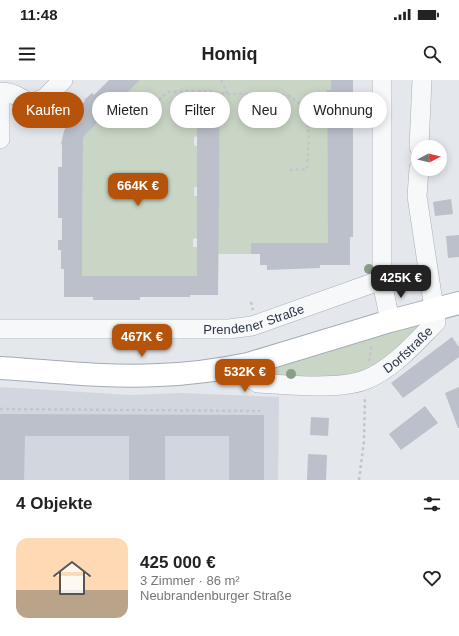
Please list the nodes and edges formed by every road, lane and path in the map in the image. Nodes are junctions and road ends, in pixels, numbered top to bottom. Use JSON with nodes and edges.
{"nodes":[{"id":1,"x":63,"y":80,"type":"edge"},
{"id":2,"x":221,"y":80,"type":"edge"},
{"id":3,"x":382,"y":80,"type":"edge"},
{"id":4,"x":422,"y":80,"type":"edge"},
{"id":5,"x":0,"y":92,"type":"edge"},
{"id":6,"x":214,"y":92,"type":"edge"},
{"id":7,"x":226,"y":92,"type":"edge"},
{"id":8,"x":230,"y":94,"type":"edge"},
{"id":9,"x":162,"y":97,"type":"edge"},
{"id":10,"x":0,"y":104,"type":"edge"},
{"id":11,"x":0,"y":138,"type":"edge"},
{"id":12,"x":420,"y":140,"type":"edge"},
{"id":13,"x":289,"y":170,"type":"dead end"},
{"id":14,"x":418,"y":176,"type":"edge"},
{"id":15,"x":382,"y":282,"type":"junction"},
{"id":16,"x":459,"y":303,"type":"edge"},
{"id":17,"x":434,"y":310,"type":"junction"},
{"id":18,"x":390,"y":322,"type":"junction"},
{"id":19,"x":0,"y":329,"type":"edge"},
{"id":20,"x":372,"y":343,"type":"dead end"},
{"id":21,"x":248,"y":364,"type":"junction"},
{"id":22,"x":0,"y":368,"type":"edge"},
{"id":23,"x":366,"y":380,"type":"junction"},
{"id":24,"x":365,"y":402,"type":"dead end"},
{"id":25,"x":0,"y":409,"type":"edge"},
{"id":26,"x":260,"y":411,"type":"dead end"},
{"id":27,"x":359,"y":480,"type":"edge"}],
"edges":[{"from":1,"to":5,"type":"street"},
{"from":2,"to":7,"type":"path"},
{"from":3,"to":15,"type":"street"},
{"from":4,"to":12,"type":"street"},
{"from":6,"to":9,"type":"path"},
{"from":8,"to":13,"type":"path"},
{"from":10,"to":11,"type":"street"},
{"from":14,"to":17,"type":"street"},
{"from":15,"to":18,"type":"street"},
{"from":15,"to":19,"type":"street","name":"Prendener Straße"},
{"from":16,"to":17,"type":"main road","name":"Dorfstraße"},
{"from":17,"to":18,"type":"main road","name":"Dorfstraße"},
{"from":17,"to":23,"type":"street","name":"Dorfstraße"},
{"from":18,"to":21,"type":"main road"},
{"from":20,"to":23,"type":"path"},
{"from":21,"to":22,"type":"main road"},
{"from":21,"to":23,"type":"street"},
{"from":24,"to":27,"type":"path"},
{"from":25,"to":26,"type":"path"}]}
